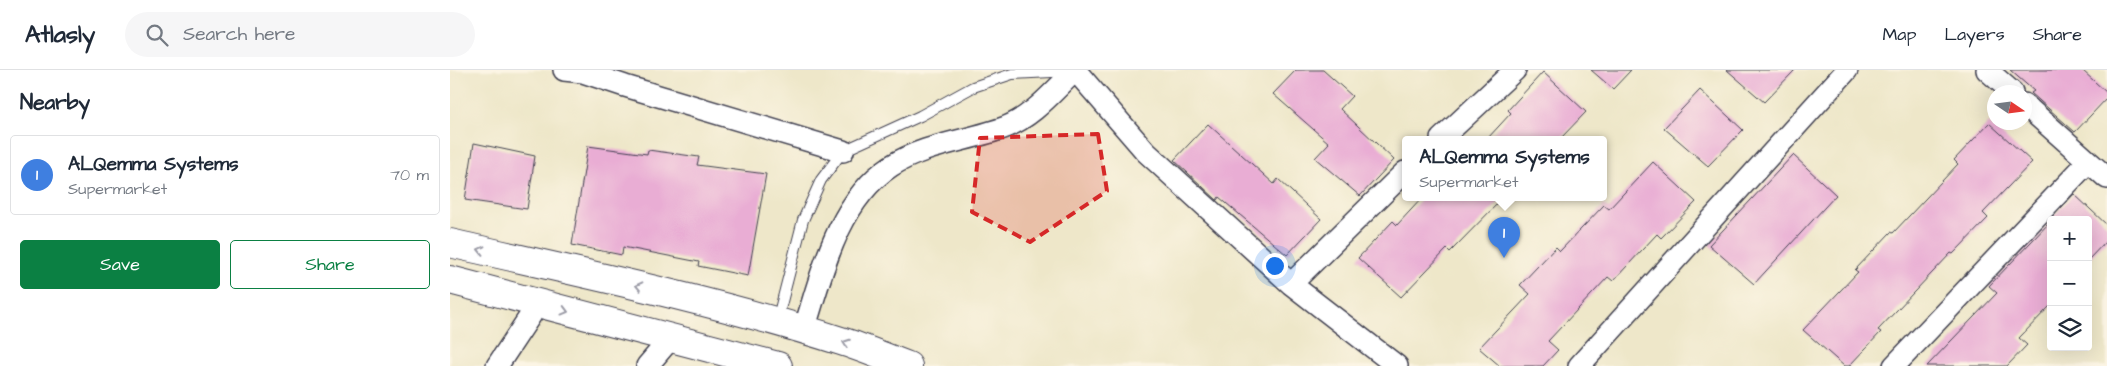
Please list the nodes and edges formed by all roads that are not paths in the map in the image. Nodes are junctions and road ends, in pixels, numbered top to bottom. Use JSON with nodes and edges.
{"nodes":[{"id":1,"x":564,"y":70,"type":"edge"},
{"id":2,"x":1075,"y":70,"type":"edge"},
{"id":3,"x":1515,"y":70,"type":"edge"},
{"id":4,"x":1847,"y":70,"type":"edge"},
{"id":5,"x":1987,"y":70,"type":"edge"},
{"id":6,"x":595,"y":73,"type":"edge"},
{"id":7,"x":2004,"y":85,"type":"edge"},
{"id":8,"x":2032,"y":111,"type":"edge"},
{"id":9,"x":1444,"y":136,"type":"edge"},
{"id":10,"x":843,"y":151,"type":"junction"},
{"id":11,"x":2088,"y":162,"type":"junction"},
{"id":12,"x":1402,"y":175,"type":"edge"},
{"id":13,"x":2107,"y":178,"type":"edge"},
{"id":14,"x":450,"y":243,"type":"edge"},
{"id":15,"x":450,"y":280,"type":"edge"},
{"id":16,"x":1291,"y":284,"type":"junction"},
{"id":17,"x":684,"y":297,"type":"junction"},
{"id":18,"x":538,"y":304,"type":"junction"},
{"id":19,"x":776,"y":322,"type":"junction"},
{"id":20,"x":804,"y":330,"type":"junction"},
{"id":21,"x":671,"y":338,"type":"junction"},
{"id":22,"x":497,"y":366,"type":"edge"},
{"id":23,"x":647,"y":366,"type":"edge"},
{"id":24,"x":778,"y":366,"type":"edge"},
{"id":25,"x":908,"y":366,"type":"edge"},
{"id":26,"x":1397,"y":366,"type":"edge"},
{"id":27,"x":1579,"y":366,"type":"edge"},
{"id":28,"x":1894,"y":366,"type":"edge"}],
"edges":[{"from":1,"to":6,"type":"street"},
{"from":2,"to":10,"type":"lane"},
{"from":2,"to":16,"type":"street"},
{"from":2,"to":20,"type":"street"},
{"from":3,"to":9,"type":"street"},
{"from":4,"to":27,"type":"street"},
{"from":5,"to":7,"type":"street"},
{"from":6,"to":10,"type":"street"},
{"from":8,"to":11,"type":"street"},
{"from":10,"to":19,"type":"lane"},
{"from":11,"to":13,"type":"street"},
{"from":11,"to":28,"type":"street"},
{"from":12,"to":16,"type":"street"},
{"from":17,"to":14,"type":"main road","one_way":true},
{"from":15,"to":18,"type":"main road"},
{"from":16,"to":26,"type":"street"},
{"from":17,"to":19,"type":"main road"},
{"from":17,"to":21,"type":"main road"},
{"from":18,"to":21,"type":"main road","one_way":true},
{"from":18,"to":22,"type":"street"},
{"from":19,"to":20,"type":"main road"},
{"from":25,"to":20,"type":"main road","one_way":true},
{"from":21,"to":23,"type":"street"},
{"from":21,"to":24,"type":"main road"}]}
